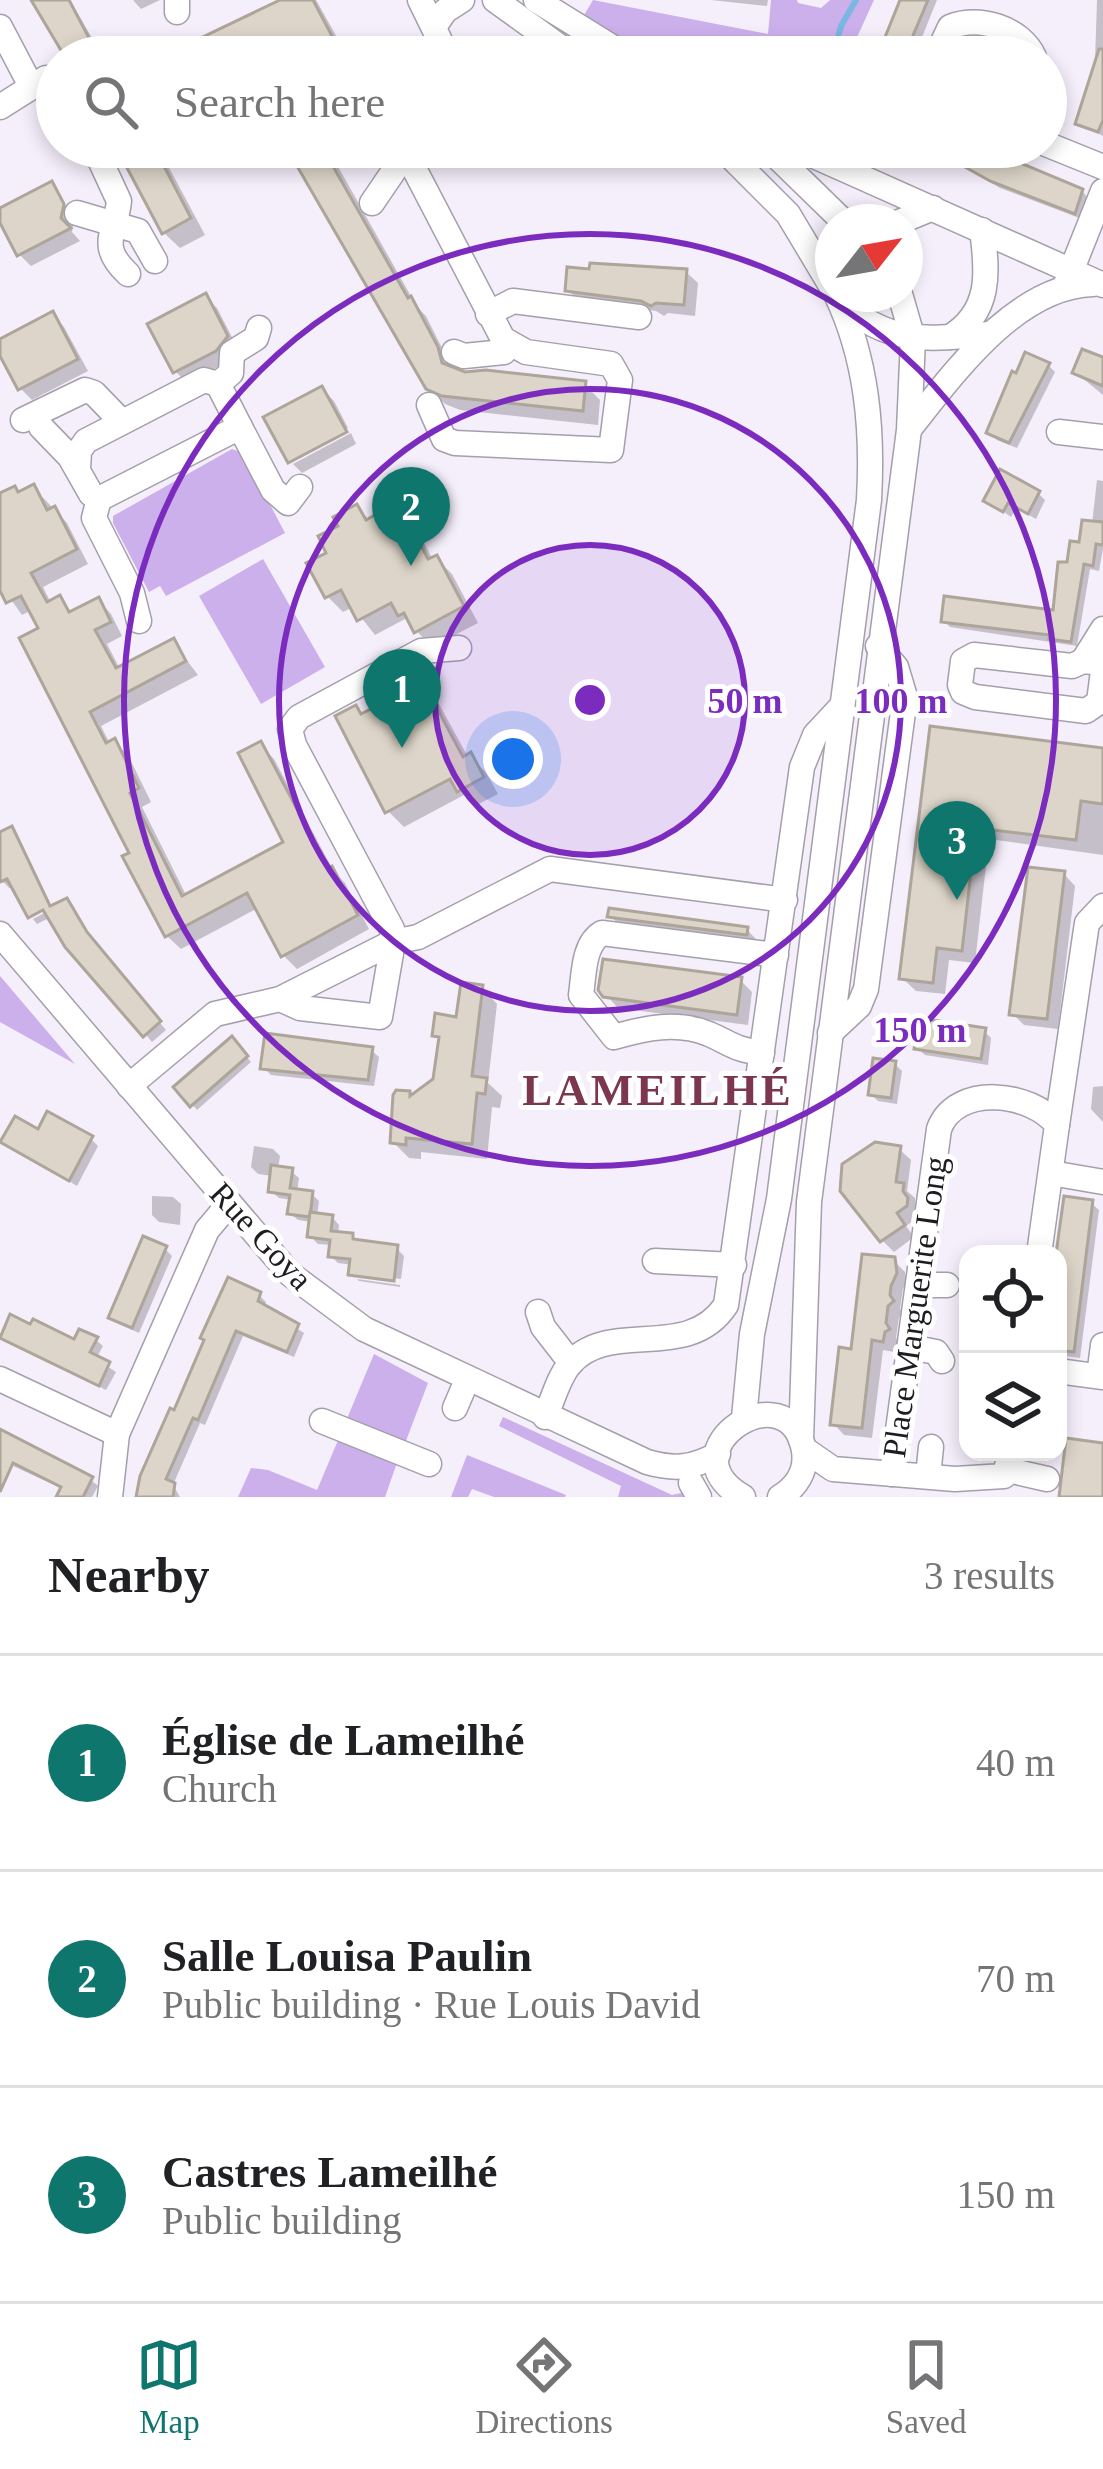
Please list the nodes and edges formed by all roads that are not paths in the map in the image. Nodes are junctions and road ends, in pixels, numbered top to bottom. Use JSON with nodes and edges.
{"nodes":[{"id":1,"x":420,"y":0,"type":"edge"},
{"id":2,"x":462,"y":0,"type":"edge"},
{"id":3,"x":495,"y":0,"type":"edge"},
{"id":4,"x":536,"y":0,"type":"edge"},
{"id":5,"x":0,"y":27,"type":"edge"},
{"id":6,"x":434,"y":27,"type":"junction"},
{"id":7,"x":438,"y":36,"type":"edge"},
{"id":8,"x":545,"y":36,"type":"edge"},
{"id":9,"x":594,"y":36,"type":"edge"},
{"id":10,"x":946,"y":36,"type":"edge"},
{"id":11,"x":1019,"y":36,"type":"edge"},
{"id":12,"x":36,"y":83,"type":"edge"},
{"id":13,"x":31,"y":86,"type":"junction"},
{"id":14,"x":0,"y":107,"type":"edge"},
{"id":15,"x":1067,"y":152,"type":"edge"},
{"id":16,"x":1103,"y":166,"type":"edge"},
{"id":17,"x":104,"y":168,"type":"edge"},
{"id":18,"x":396,"y":168,"type":"edge"},
{"id":19,"x":417,"y":168,"type":"edge"},
{"id":20,"x":742,"y":168,"type":"edge"},
{"id":21,"x":789,"y":168,"type":"edge"},
{"id":22,"x":842,"y":168,"type":"edge"},
{"id":23,"x":1103,"y":191,"type":"edge"},
{"id":24,"x":372,"y":203,"type":"dead end"},
{"id":25,"x":826,"y":204,"type":"edge"},
{"id":26,"x":933,"y":208,"type":"junction"},
{"id":27,"x":923,"y":212,"type":"edge"},
{"id":28,"x":77,"y":213,"type":"dead end"},
{"id":29,"x":110,"y":225,"type":"junction"},
{"id":30,"x":982,"y":230,"type":"junction"},
{"id":31,"x":815,"y":258,"type":"edge"},
{"id":32,"x":155,"y":262,"type":"dead end"},
{"id":33,"x":128,"y":274,"type":"dead end"},
{"id":34,"x":1068,"y":278,"type":"junction"},
{"id":35,"x":1101,"y":284,"type":"edge"},
{"id":36,"x":843,"y":312,"type":"edge"},
{"id":37,"x":858,"y":312,"type":"edge"},
{"id":38,"x":905,"y":312,"type":"edge"},
{"id":39,"x":488,"y":314,"type":"junction"},
{"id":40,"x":639,"y":316,"type":"dead end"},
{"id":41,"x":260,"y":328,"type":"dead end"},
{"id":42,"x":969,"y":337,"type":"junction"},
{"id":43,"x":913,"y":339,"type":"junction"},
{"id":44,"x":509,"y":345,"type":"junction"},
{"id":45,"x":454,"y":352,"type":"dead end"},
{"id":46,"x":224,"y":379,"type":"junction"},
{"id":47,"x":429,"y":405,"type":"dead end"},
{"id":48,"x":21,"y":420,"type":"edge"},
{"id":49,"x":122,"y":422,"type":"junction"},
{"id":50,"x":240,"y":427,"type":"junction"},
{"id":51,"x":909,"y":430,"type":"junction"},
{"id":52,"x":1059,"y":432,"type":"dead end"},
{"id":53,"x":92,"y":437,"type":"junction"},
{"id":54,"x":1103,"y":437,"type":"edge"},
{"id":55,"x":78,"y":469,"type":"junction"},
{"id":56,"x":294,"y":495,"type":"dead end"},
{"id":57,"x":99,"y":499,"type":"junction"},
{"id":58,"x":139,"y":621,"type":"dead end"},
{"id":59,"x":1103,"y":629,"type":"edge"},
{"id":60,"x":458,"y":647,"type":"dead end"},
{"id":61,"x":1096,"y":665,"type":"edge"},
{"id":62,"x":842,"y":706,"type":"junction"},
{"id":63,"x":784,"y":900,"type":"junction"},
{"id":64,"x":1103,"y":906,"type":"edge"},
{"id":65,"x":0,"y":934,"type":"edge"},
{"id":66,"x":392,"y":942,"type":"junction"},
{"id":67,"x":776,"y":955,"type":"junction"},
{"id":68,"x":280,"y":999,"type":"junction"},
{"id":69,"x":762,"y":1053,"type":"junction"},
{"id":70,"x":129,"y":1086,"type":"junction"},
{"id":71,"x":1058,"y":1125,"type":"junction"},
{"id":72,"x":1051,"y":1173,"type":"junction"},
{"id":73,"x":1103,"y":1182,"type":"edge"},
{"id":74,"x":229,"y":1204,"type":"junction"},
{"id":75,"x":1041,"y":1245,"type":"edge"},
{"id":76,"x":655,"y":1261,"type":"dead end"},
{"id":77,"x":734,"y":1265,"type":"junction"},
{"id":78,"x":920,"y":1274,"type":"junction"},
{"id":79,"x":946,"y":1285,"type":"dead end"},
{"id":80,"x":538,"y":1312,"type":"dead end"},
{"id":81,"x":1103,"y":1345,"type":"edge"},
{"id":82,"x":910,"y":1347,"type":"junction"},
{"id":83,"x":942,"y":1361,"type":"dead end"},
{"id":84,"x":571,"y":1363,"type":"junction"},
{"id":85,"x":1067,"y":1372,"type":"edge"},
{"id":86,"x":1101,"y":1376,"type":"edge"},
{"id":87,"x":0,"y":1378,"type":"edge"},
{"id":88,"x":467,"y":1380,"type":"junction"},
{"id":89,"x":454,"y":1408,"type":"dead end"},
{"id":90,"x":545,"y":1417,"type":"junction"},
{"id":91,"x":744,"y":1418,"type":"junction"},
{"id":92,"x":322,"y":1420,"type":"dead end"},
{"id":93,"x":117,"y":1434,"type":"junction"},
{"id":94,"x":802,"y":1444,"type":"junction"},
{"id":95,"x":931,"y":1447,"type":"dead end"},
{"id":96,"x":1010,"y":1461,"type":"edge"},
{"id":97,"x":430,"y":1464,"type":"dead end"},
{"id":98,"x":977,"y":1466,"type":"edge"},
{"id":99,"x":665,"y":1467,"type":"junction"},
{"id":100,"x":833,"y":1468,"type":"junction"},
{"id":101,"x":928,"y":1476,"type":"junction"},
{"id":102,"x":1048,"y":1479,"type":"dead end"},
{"id":103,"x":898,"y":1482,"type":"edge"},
{"id":104,"x":717,"y":1484,"type":"edge"},
{"id":105,"x":788,"y":1491,"type":"edge"},
{"id":106,"x":110,"y":1497,"type":"edge"}],
"edges":[{"from":1,"to":6,"type":"street"},
{"from":2,"to":6,"type":"street"},
{"from":3,"to":8,"type":"street"},
{"from":4,"to":9,"type":"street"},
{"from":5,"to":13,"type":"street"},
{"from":6,"to":7,"type":"street"},
{"from":10,"to":11,"type":"street"},
{"from":12,"to":13,"type":"street"},
{"from":13,"to":14,"type":"street"},
{"from":15,"to":16,"type":"street"},
{"from":17,"to":29,"type":"street"},
{"from":18,"to":24,"type":"street"},
{"from":19,"to":39,"type":"street"},
{"from":20,"to":31,"type":"street"},
{"from":21,"to":25,"type":"street"},
{"from":22,"to":26,"type":"street"},
{"from":23,"to":34,"type":"street"},
{"from":26,"to":27,"type":"street"},
{"from":26,"to":30,"type":"street"},
{"from":28,"to":29,"type":"street"},
{"from":29,"to":32,"type":"street"},
{"from":29,"to":33,"type":"street"},
{"from":30,"to":34,"type":"street"},
{"from":30,"to":42,"type":"street"},
{"from":34,"to":35,"type":"street"},
{"from":34,"to":42,"type":"street"},
{"from":36,"to":62,"type":"street"},
{"from":37,"to":43,"type":"street"},
{"from":38,"to":43,"type":"street"},
{"from":39,"to":40,"type":"street"},
{"from":39,"to":44,"type":"street"},
{"from":41,"to":46,"type":"street"},
{"from":42,"to":43,"type":"street"},
{"from":42,"to":51,"type":"street"},
{"from":43,"to":51,"type":"street"},
{"from":44,"to":45,"type":"street"},
{"from":44,"to":47,"type":"street"},
{"from":46,"to":49,"type":"street"},
{"from":46,"to":50,"type":"street"},
{"from":48,"to":49,"type":"street"},
{"from":48,"to":53,"type":"street"},
{"from":48,"to":55,"type":"street"},
{"from":49,"to":53,"type":"street"},
{"from":50,"to":56,"type":"street"},
{"from":50,"to":57,"type":"street"},
{"from":51,"to":94,"type":"street"},
{"from":52,"to":54,"type":"street"},
{"from":53,"to":55,"type":"street"},
{"from":55,"to":57,"type":"street"},
{"from":57,"to":58,"type":"street"},
{"from":59,"to":61,"type":"street"},
{"from":60,"to":66,"type":"street"},
{"from":61,"to":61,"type":"street"},
{"from":62,"to":63,"type":"street"},
{"from":62,"to":91,"type":"street"},
{"from":63,"to":66,"type":"street"},
{"from":63,"to":67,"type":"street"},
{"from":64,"to":71,"type":"street"},
{"from":65,"to":70,"type":"street","name":"Rue Goya"},
{"from":66,"to":68,"type":"street"},
{"from":66,"to":68,"type":"street"},
{"from":67,"to":69,"type":"street"},
{"from":67,"to":69,"type":"street"},
{"from":68,"to":70,"type":"street"},
{"from":69,"to":77,"type":"street"},
{"from":70,"to":74,"type":"street","name":"Rue Goya"},
{"from":71,"to":72,"type":"street"},
{"from":71,"to":78,"type":"street","name":"Place Marguerite Long"},
{"from":72,"to":73,"type":"street"},
{"from":72,"to":75,"type":"street"},
{"from":74,"to":88,"type":"street","name":"Rue Goya"},
{"from":74,"to":93,"type":"street"},
{"from":76,"to":77,"type":"street"},
{"from":77,"to":84,"type":"street"},
{"from":78,"to":79,"type":"street"},
{"from":78,"to":82,"type":"street","name":"Place Marguerite Long"},
{"from":80,"to":84,"type":"street"},
{"from":81,"to":86,"type":"street"},
{"from":82,"to":83,"type":"street"},
{"from":82,"to":103,"type":"street","name":"Place Marguerite Long"},
{"from":84,"to":90,"type":"street"},
{"from":85,"to":86,"type":"street"},
{"from":87,"to":93,"type":"street"},
{"from":88,"to":89,"type":"street"},
{"from":88,"to":90,"type":"street","name":"Rue Goya"},
{"from":90,"to":99,"type":"street","name":"Rue Goya"},
{"from":91,"to":94,"type":"street","name":"Place Marguerite Long"},
{"from":91,"to":104,"type":"street"},
{"from":92,"to":97,"type":"street"},
{"from":93,"to":106,"type":"street"},
{"from":94,"to":100,"type":"street","name":"Place Marguerite Long"},
{"from":94,"to":105,"type":"street"},
{"from":95,"to":101,"type":"street"},
{"from":96,"to":98,"type":"street","name":"Place Marguerite Long"},
{"from":96,"to":102,"type":"street"},
{"from":98,"to":101,"type":"street","name":"Place Marguerite Long"},
{"from":99,"to":104,"type":"street","name":"Rue Goya"},
{"from":99,"to":104,"type":"street"},
{"from":100,"to":103,"type":"street"},
{"from":100,"to":105,"type":"street","name":"Place Marguerite Long"},
{"from":101,"to":103,"type":"street","name":"Place Marguerite Long"}]}
